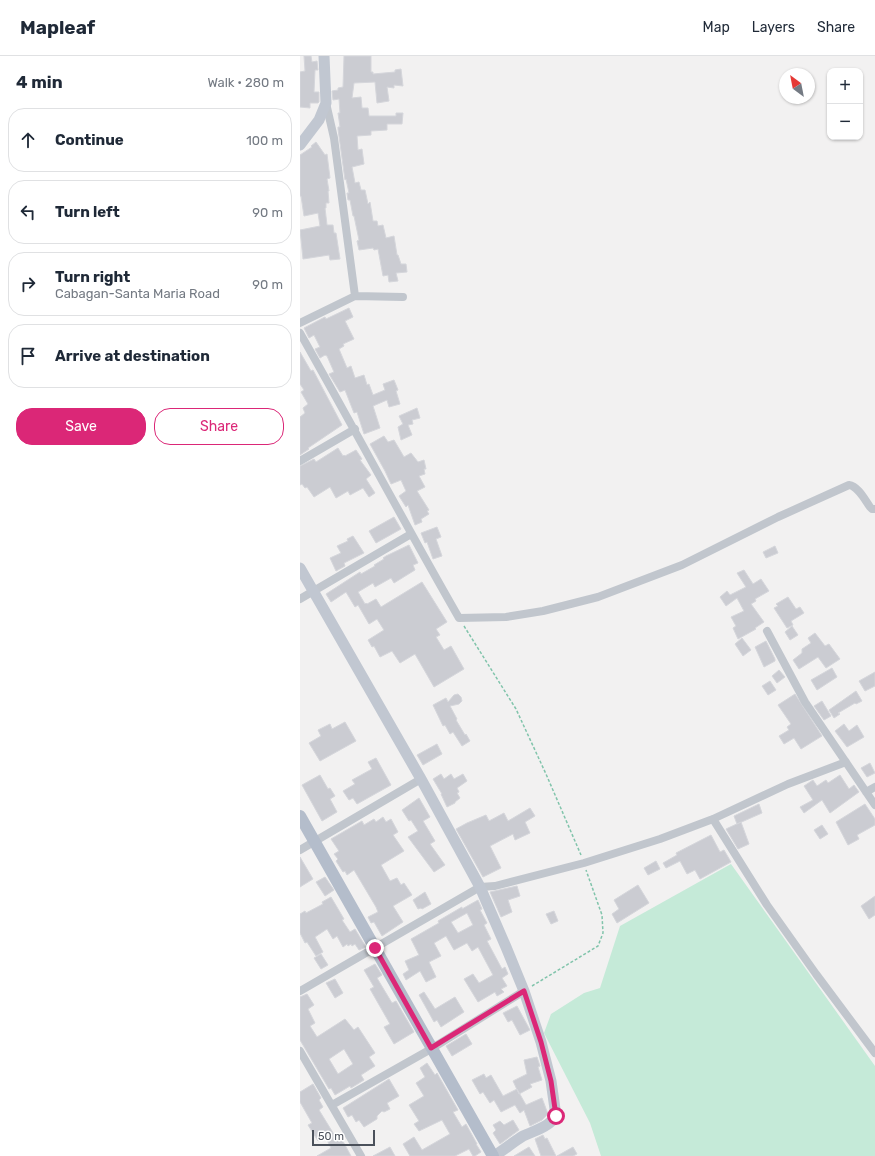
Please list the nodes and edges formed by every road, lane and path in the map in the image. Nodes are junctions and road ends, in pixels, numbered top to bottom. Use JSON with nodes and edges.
{"nodes":[{"id":1,"x":324,"y":56,"type":"edge"},
{"id":2,"x":326,"y":103,"type":"junction"},
{"id":3,"x":300,"y":144,"type":"edge"},
{"id":4,"x":355,"y":296,"type":"junction"},
{"id":5,"x":403,"y":297,"type":"dead end"},
{"id":6,"x":300,"y":323,"type":"edge"},
{"id":7,"x":300,"y":333,"type":"edge"},
{"id":8,"x":355,"y":429,"type":"junction"},
{"id":9,"x":300,"y":461,"type":"edge"},
{"id":10,"x":875,"y":509,"type":"edge"},
{"id":11,"x":411,"y":534,"type":"junction"},
{"id":12,"x":300,"y":568,"type":"edge"},
{"id":13,"x":314,"y":591,"type":"junction"},
{"id":14,"x":300,"y":599,"type":"edge"},
{"id":15,"x":459,"y":618,"type":"junction"},
{"id":16,"x":767,"y":632,"type":"dead end"},
{"id":17,"x":846,"y":762,"type":"junction"},
{"id":18,"x":421,"y":779,"type":"junction"},
{"id":19,"x":875,"y":787,"type":"edge"},
{"id":20,"x":866,"y":792,"type":"junction"},
{"id":21,"x":875,"y":805,"type":"edge"},
{"id":22,"x":300,"y":816,"type":"edge"},
{"id":23,"x":713,"y":819,"type":"junction"},
{"id":24,"x":314,"y":841,"type":"junction"},
{"id":25,"x":300,"y":850,"type":"edge"},
{"id":26,"x":584,"y":864,"type":"junction"},
{"id":27,"x":480,"y":887,"type":"junction"},
{"id":28,"x":375,"y":948,"type":"junction"},
{"id":29,"x":300,"y":991,"type":"edge"},
{"id":30,"x":524,"y":991,"type":"junction"},
{"id":31,"x":431,"y":1048,"type":"junction"},
{"id":32,"x":300,"y":1051,"type":"edge"},
{"id":33,"x":875,"y":1053,"type":"edge"},
{"id":34,"x":332,"y":1105,"type":"junction"},
{"id":35,"x":361,"y":1156,"type":"edge"},
{"id":36,"x":493,"y":1156,"type":"edge"}],
"edges":[{"from":1,"to":2,"type":"street"},
{"from":2,"to":3,"type":"street"},
{"from":2,"to":4,"type":"street"},
{"from":4,"to":5,"type":"street"},
{"from":4,"to":6,"type":"street"},
{"from":7,"to":8,"type":"street"},
{"from":8,"to":9,"type":"street"},
{"from":8,"to":11,"type":"street"},
{"from":10,"to":15,"type":"street"},
{"from":11,"to":13,"type":"street"},
{"from":11,"to":15,"type":"street"},
{"from":12,"to":13,"type":"street"},
{"from":13,"to":14,"type":"street"},
{"from":13,"to":18,"type":"street"},
{"from":15,"to":26,"type":"path"},
{"from":16,"to":17,"type":"street"},
{"from":17,"to":20,"type":"street"},
{"from":17,"to":23,"type":"street"},
{"from":18,"to":24,"type":"street"},
{"from":18,"to":27,"type":"street"},
{"from":19,"to":20,"type":"street"},
{"from":20,"to":21,"type":"street"},
{"from":22,"to":24,"type":"main road"},
{"from":23,"to":26,"type":"street"},
{"from":23,"to":33,"type":"street"},
{"from":24,"to":25,"type":"street"},
{"from":24,"to":28,"type":"main road"},
{"from":26,"to":27,"type":"street"},
{"from":26,"to":30,"type":"path"},
{"from":27,"to":28,"type":"street"},
{"from":27,"to":30,"type":"street"},
{"from":28,"to":29,"type":"street"},
{"from":28,"to":31,"type":"main road"},
{"from":30,"to":31,"type":"street"},
{"from":30,"to":36,"type":"street"},
{"from":31,"to":34,"type":"street"},
{"from":31,"to":36,"type":"main road"},
{"from":32,"to":34,"type":"street"},
{"from":34,"to":35,"type":"street"}]}
